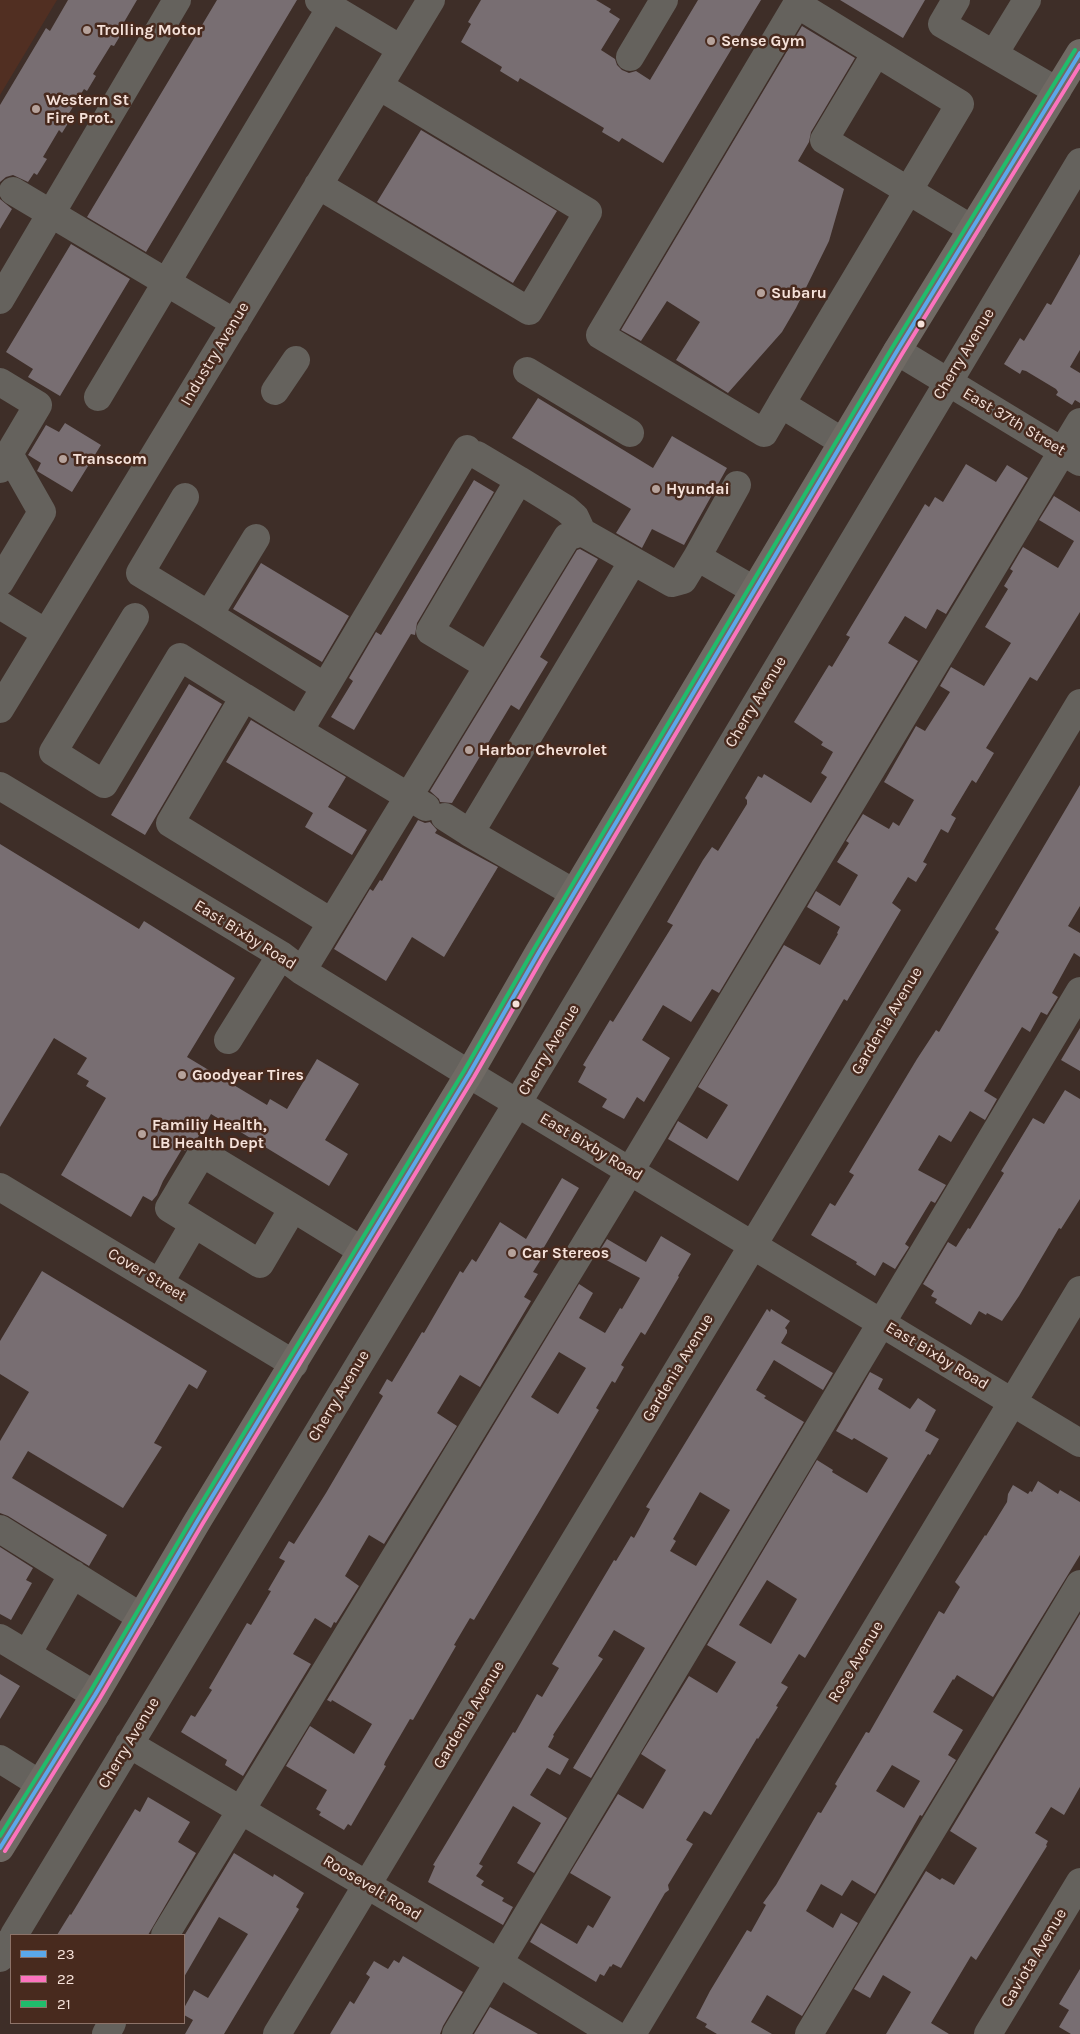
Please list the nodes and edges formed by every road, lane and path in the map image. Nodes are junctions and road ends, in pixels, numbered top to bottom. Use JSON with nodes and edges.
{"nodes":[{"id":1,"x":177,"y":0,"type":"edge"},
{"id":2,"x":956,"y":0,"type":"edge"},
{"id":3,"x":1027,"y":0,"type":"edge"},
{"id":4,"x":657,"y":2,"type":"edge"},
{"id":5,"x":422,"y":3,"type":"edge"},
{"id":6,"x":325,"y":4,"type":"edge"},
{"id":7,"x":401,"y":49,"type":"junction"},
{"id":8,"x":876,"y":53,"type":"junction"},
{"id":9,"x":1080,"y":53,"type":"edge"},
{"id":10,"x":994,"y":54,"type":"junction"},
{"id":11,"x":630,"y":57,"type":"dead end"},
{"id":12,"x":378,"y":86,"type":"junction"},
{"id":13,"x":1057,"y":91,"type":"junction"},
{"id":14,"x":1080,"y":162,"type":"edge"},
{"id":15,"x":318,"y":185,"type":"junction"},
{"id":16,"x":909,"y":190,"type":"junction"},
{"id":17,"x":13,"y":191,"type":"dead end"},
{"id":18,"x":51,"y":214,"type":"junction"},
{"id":19,"x":972,"y":228,"type":"junction"},
{"id":20,"x":167,"y":282,"type":"junction"},
{"id":21,"x":0,"y":300,"type":"edge"},
{"id":22,"x":235,"y":323,"type":"junction"},
{"id":23,"x":897,"y":351,"type":"junction"},
{"id":24,"x":296,"y":360,"type":"dead end"},
{"id":25,"x":527,"y":371,"type":"dead end"},
{"id":26,"x":948,"y":381,"type":"junction"},
{"id":27,"x":0,"y":382,"type":"edge"},
{"id":28,"x":275,"y":391,"type":"dead end"},
{"id":29,"x":98,"y":396,"type":"dead end"},
{"id":30,"x":781,"y":404,"type":"junction"},
{"id":31,"x":1080,"y":422,"type":"edge"},
{"id":32,"x":630,"y":433,"type":"dead end"},
{"id":33,"x":842,"y":442,"type":"junction"},
{"id":34,"x":1071,"y":457,"type":"edge"},
{"id":35,"x":4,"y":461,"type":"edge"},
{"id":36,"x":519,"y":480,"type":"junction"},
{"id":37,"x":737,"y":484,"type":"dead end"},
{"id":38,"x":185,"y":497,"type":"dead end"},
{"id":39,"x":582,"y":532,"type":"junction"},
{"id":40,"x":256,"y":538,"type":"dead end"},
{"id":41,"x":697,"y":557,"type":"junction"},
{"id":42,"x":633,"y":560,"type":"junction"},
{"id":43,"x":0,"y":582,"type":"edge"},
{"id":44,"x":754,"y":590,"type":"junction"},
{"id":45,"x":0,"y":605,"type":"edge"},
{"id":46,"x":209,"y":615,"type":"junction"},
{"id":47,"x":135,"y":617,"type":"dead end"},
{"id":48,"x":46,"y":633,"type":"junction"},
{"id":49,"x":488,"y":666,"type":"junction"},
{"id":50,"x":325,"y":686,"type":"junction"},
{"id":51,"x":244,"y":697,"type":"junction"},
{"id":52,"x":1080,"y":703,"type":"edge"},
{"id":53,"x":0,"y":709,"type":"edge"},
{"id":54,"x":299,"y":731,"type":"junction"},
{"id":55,"x":0,"y":786,"type":"edge"},
{"id":56,"x":426,"y":807,"type":"junction"},
{"id":57,"x":470,"y":833,"type":"junction"},
{"id":58,"x":574,"y":893,"type":"junction"},
{"id":59,"x":331,"y":922,"type":"junction"},
{"id":60,"x":291,"y":963,"type":"junction"},
{"id":61,"x":1080,"y":991,"type":"edge"},
{"id":62,"x":228,"y":1040,"type":"dead end"},
{"id":63,"x":469,"y":1074,"type":"junction"},
{"id":64,"x":518,"y":1102,"type":"junction"},
{"id":65,"x":630,"y":1171,"type":"junction"},
{"id":66,"x":0,"y":1187,"type":"edge"},
{"id":67,"x":293,"y":1208,"type":"junction"},
{"id":68,"x":194,"y":1224,"type":"junction"},
{"id":69,"x":752,"y":1245,"type":"junction"},
{"id":70,"x":361,"y":1250,"type":"junction"},
{"id":71,"x":160,"y":1282,"type":"junction"},
{"id":72,"x":1080,"y":1290,"type":"edge"},
{"id":73,"x":881,"y":1322,"type":"junction"},
{"id":74,"x":294,"y":1364,"type":"junction"},
{"id":75,"x":1013,"y":1402,"type":"junction"},
{"id":76,"x":1080,"y":1443,"type":"edge"},
{"id":77,"x":0,"y":1529,"type":"edge"},
{"id":78,"x":73,"y":1574,"type":"junction"},
{"id":79,"x":1080,"y":1584,"type":"edge"},
{"id":80,"x":141,"y":1617,"type":"junction"},
{"id":81,"x":0,"y":1638,"type":"edge"},
{"id":82,"x":28,"y":1654,"type":"junction"},
{"id":83,"x":95,"y":1695,"type":"junction"},
{"id":84,"x":129,"y":1744,"type":"junction"},
{"id":85,"x":0,"y":1760,"type":"edge"},
{"id":86,"x":40,"y":1784,"type":"junction"},
{"id":87,"x":242,"y":1810,"type":"junction"},
{"id":88,"x":0,"y":1848,"type":"edge"},
{"id":89,"x":1080,"y":1882,"type":"edge"},
{"id":90,"x":366,"y":1885,"type":"junction"},
{"id":91,"x":15,"y":1934,"type":"edge"},
{"id":92,"x":167,"y":1934,"type":"edge"},
{"id":93,"x":10,"y":1942,"type":"edge"},
{"id":94,"x":0,"y":1958,"type":"edge"},
{"id":95,"x":499,"y":1963,"type":"junction"},
{"id":96,"x":277,"y":2034,"type":"edge"},
{"id":97,"x":456,"y":2034,"type":"edge"},
{"id":98,"x":614,"y":2034,"type":"edge"},
{"id":99,"x":632,"y":2034,"type":"edge"},
{"id":100,"x":809,"y":2034,"type":"edge"},
{"id":101,"x":988,"y":2034,"type":"edge"}],
"edges":[{"from":1,"to":18,"type":"street"},
{"from":2,"to":10,"type":"street"},
{"from":3,"to":10,"type":"street"},
{"from":4,"to":11,"type":"street"},
{"from":5,"to":7,"type":"street","name":"Industry Avenue"},
{"from":6,"to":7,"type":"street"},
{"from":6,"to":20,"type":"street"},
{"from":7,"to":12,"type":"street","name":"Industry Avenue"},
{"from":8,"to":16,"type":"street"},
{"from":8,"to":16,"type":"street"},
{"from":8,"to":30,"type":"street"},
{"from":9,"to":13,"type":"main road"},
{"from":10,"to":13,"type":"street"},
{"from":12,"to":15,"type":"street","name":"Industry Avenue"},
{"from":12,"to":15,"type":"street"},
{"from":13,"to":19,"type":"main road"},
{"from":14,"to":26,"type":"street","name":"Cherry Avenue"},
{"from":15,"to":22,"type":"street","name":"Industry Avenue"},
{"from":16,"to":19,"type":"street"},
{"from":16,"to":30,"type":"street"},
{"from":17,"to":18,"type":"street"},
{"from":18,"to":20,"type":"street"},
{"from":18,"to":21,"type":"street"},
{"from":19,"to":23,"type":"main road"},
{"from":20,"to":22,"type":"street"},
{"from":20,"to":29,"type":"street"},
{"from":22,"to":48,"type":"street","name":"Industry Avenue"},
{"from":23,"to":26,"type":"street","name":"East 37th Street"},
{"from":23,"to":33,"type":"main road"},
{"from":24,"to":28,"type":"street"},
{"from":25,"to":32,"type":"street"},
{"from":26,"to":34,"type":"street","name":"East 37th Street"},
{"from":26,"to":64,"type":"street","name":"Cherry Avenue"},
{"from":27,"to":35,"type":"street"},
{"from":30,"to":33,"type":"street"},
{"from":31,"to":34,"type":"street"},
{"from":33,"to":44,"type":"main road"},
{"from":34,"to":65,"type":"street"},
{"from":35,"to":43,"type":"street"},
{"from":36,"to":39,"type":"street"},
{"from":36,"to":49,"type":"street"},
{"from":36,"to":50,"type":"street"},
{"from":37,"to":41,"type":"street"},
{"from":38,"to":46,"type":"street"},
{"from":39,"to":42,"type":"street"},
{"from":39,"to":49,"type":"street"},
{"from":40,"to":46,"type":"street"},
{"from":41,"to":42,"type":"street"},
{"from":41,"to":44,"type":"street"},
{"from":42,"to":57,"type":"street"},
{"from":44,"to":58,"type":"main road"},
{"from":45,"to":48,"type":"street"},
{"from":46,"to":50,"type":"street"},
{"from":47,"to":51,"type":"street"},
{"from":48,"to":53,"type":"street","name":"Industry Avenue"},
{"from":49,"to":56,"type":"street"},
{"from":50,"to":54,"type":"street"},
{"from":51,"to":54,"type":"street"},
{"from":51,"to":59,"type":"street"},
{"from":52,"to":69,"type":"street","name":"Gardenia Avenue"},
{"from":54,"to":56,"type":"street"},
{"from":55,"to":60,"type":"street","name":"East Bixby Road"},
{"from":56,"to":57,"type":"street"},
{"from":56,"to":59,"type":"street"},
{"from":57,"to":58,"type":"street"},
{"from":58,"to":63,"type":"main road"},
{"from":59,"to":60,"type":"street"},
{"from":60,"to":62,"type":"street"},
{"from":60,"to":63,"type":"street","name":"East Bixby Road"},
{"from":61,"to":73,"type":"street"},
{"from":63,"to":64,"type":"street","name":"East Bixby Road"},
{"from":63,"to":70,"type":"main road"},
{"from":64,"to":65,"type":"street","name":"East Bixby Road"},
{"from":64,"to":84,"type":"street","name":"Cherry Avenue"},
{"from":65,"to":69,"type":"street","name":"East Bixby Road"},
{"from":65,"to":87,"type":"street"},
{"from":66,"to":71,"type":"street","name":"Cover Street"},
{"from":67,"to":68,"type":"street"},
{"from":67,"to":68,"type":"street"},
{"from":67,"to":70,"type":"street"},
{"from":68,"to":71,"type":"street"},
{"from":69,"to":73,"type":"street","name":"East Bixby Road"},
{"from":69,"to":90,"type":"street","name":"Gardenia Avenue"},
{"from":70,"to":74,"type":"main road"},
{"from":71,"to":74,"type":"street","name":"Cover Street"},
{"from":72,"to":75,"type":"street","name":"Rose Avenue"},
{"from":73,"to":75,"type":"street","name":"East Bixby Road"},
{"from":73,"to":95,"type":"street"},
{"from":74,"to":80,"type":"main road"},
{"from":75,"to":76,"type":"street","name":"East Bixby Road"},
{"from":75,"to":99,"type":"street","name":"Rose Avenue"},
{"from":77,"to":78,"type":"street"},
{"from":78,"to":80,"type":"street"},
{"from":78,"to":82,"type":"street"},
{"from":79,"to":100,"type":"street"},
{"from":80,"to":83,"type":"main road"},
{"from":81,"to":82,"type":"street"},
{"from":82,"to":83,"type":"street"},
{"from":83,"to":86,"type":"main road"},
{"from":84,"to":87,"type":"street","name":"Roosevelt Road"},
{"from":84,"to":91,"type":"street","name":"Cherry Avenue"},
{"from":85,"to":86,"type":"street"},
{"from":86,"to":88,"type":"main road"},
{"from":87,"to":90,"type":"street","name":"Roosevelt Road"},
{"from":87,"to":92,"type":"street"},
{"from":89,"to":101,"type":"street","name":"Gaviota Avenue"},
{"from":90,"to":95,"type":"street","name":"Roosevelt Road"},
{"from":90,"to":96,"type":"street","name":"Gardenia Avenue"},
{"from":93,"to":94,"type":"street"},
{"from":95,"to":97,"type":"street"},
{"from":95,"to":98,"type":"street","name":"Roosevelt Road"}]}
